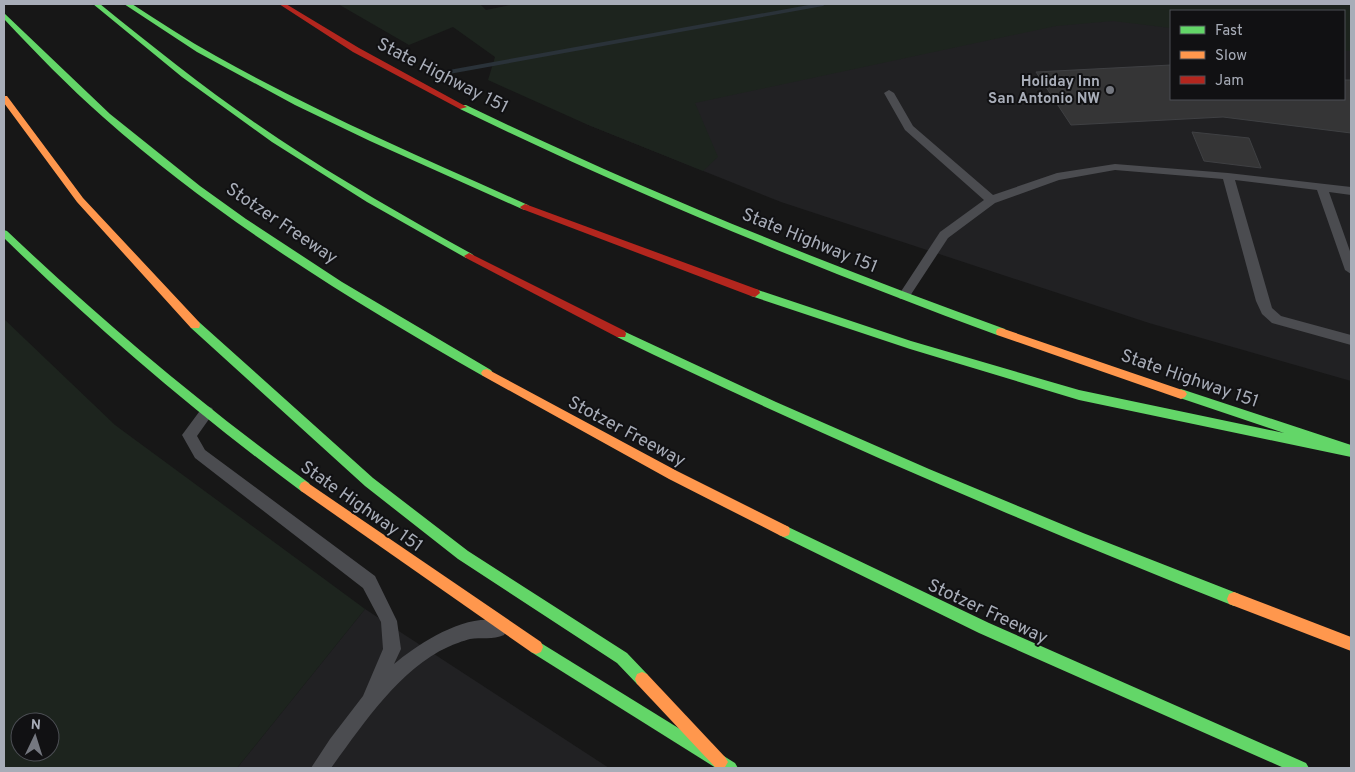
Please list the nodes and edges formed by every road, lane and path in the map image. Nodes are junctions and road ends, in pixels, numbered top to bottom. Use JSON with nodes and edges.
{"nodes":[{"id":1,"x":96,"y":4,"type":"edge"},
{"id":2,"x":128,"y":4,"type":"edge"},
{"id":3,"x":287,"y":5,"type":"edge"},
{"id":4,"x":4,"y":15,"type":"edge"},
{"id":5,"x":889,"y":94,"type":"dead end"},
{"id":6,"x":4,"y":98,"type":"edge"},
{"id":7,"x":1228,"y":176,"type":"junction"},
{"id":8,"x":1322,"y":188,"type":"junction"},
{"id":9,"x":1351,"y":191,"type":"edge"},
{"id":10,"x":991,"y":200,"type":"junction"},
{"id":11,"x":4,"y":233,"type":"edge"},
{"id":12,"x":1351,"y":270,"type":"edge"},
{"id":13,"x":904,"y":296,"type":"junction"},
{"id":14,"x":1351,"y":340,"type":"edge"},
{"id":15,"x":207,"y":412,"type":"junction"},
{"id":16,"x":1351,"y":451,"type":"edge"},
{"id":17,"x":511,"y":630,"type":"junction"},
{"id":18,"x":1351,"y":644,"type":"edge"},
{"id":19,"x":371,"y":699,"type":"junction"},
{"id":20,"x":725,"y":765,"type":"edge"},
{"id":21,"x":320,"y":768,"type":"edge"},
{"id":22,"x":1301,"y":768,"type":"edge"}],
"edges":[{"from":1,"to":18,"type":"main road"},
{"from":2,"to":16,"type":"main road"},
{"from":3,"to":13,"type":"main road","name":"State Highway 151"},
{"from":4,"to":22,"type":"main road","name":"Stotzer Freeway"},
{"from":5,"to":10,"type":"lane"},
{"from":6,"to":20,"type":"main road"},
{"from":7,"to":8,"type":"lane"},
{"from":7,"to":10,"type":"lane"},
{"from":7,"to":14,"type":"lane"},
{"from":8,"to":9,"type":"lane"},
{"from":8,"to":12,"type":"lane"},
{"from":10,"to":13,"type":"lane"},
{"from":11,"to":15,"type":"main road","name":"State Highway 151"},
{"from":13,"to":16,"type":"main road","name":"State Highway 151"},
{"from":15,"to":17,"type":"main road","name":"State Highway 151"},
{"from":15,"to":19,"type":"lane"},
{"from":17,"to":19,"type":"lane"},
{"from":17,"to":20,"type":"main road","name":"State Highway 151"},
{"from":19,"to":21,"type":"lane"}]}
